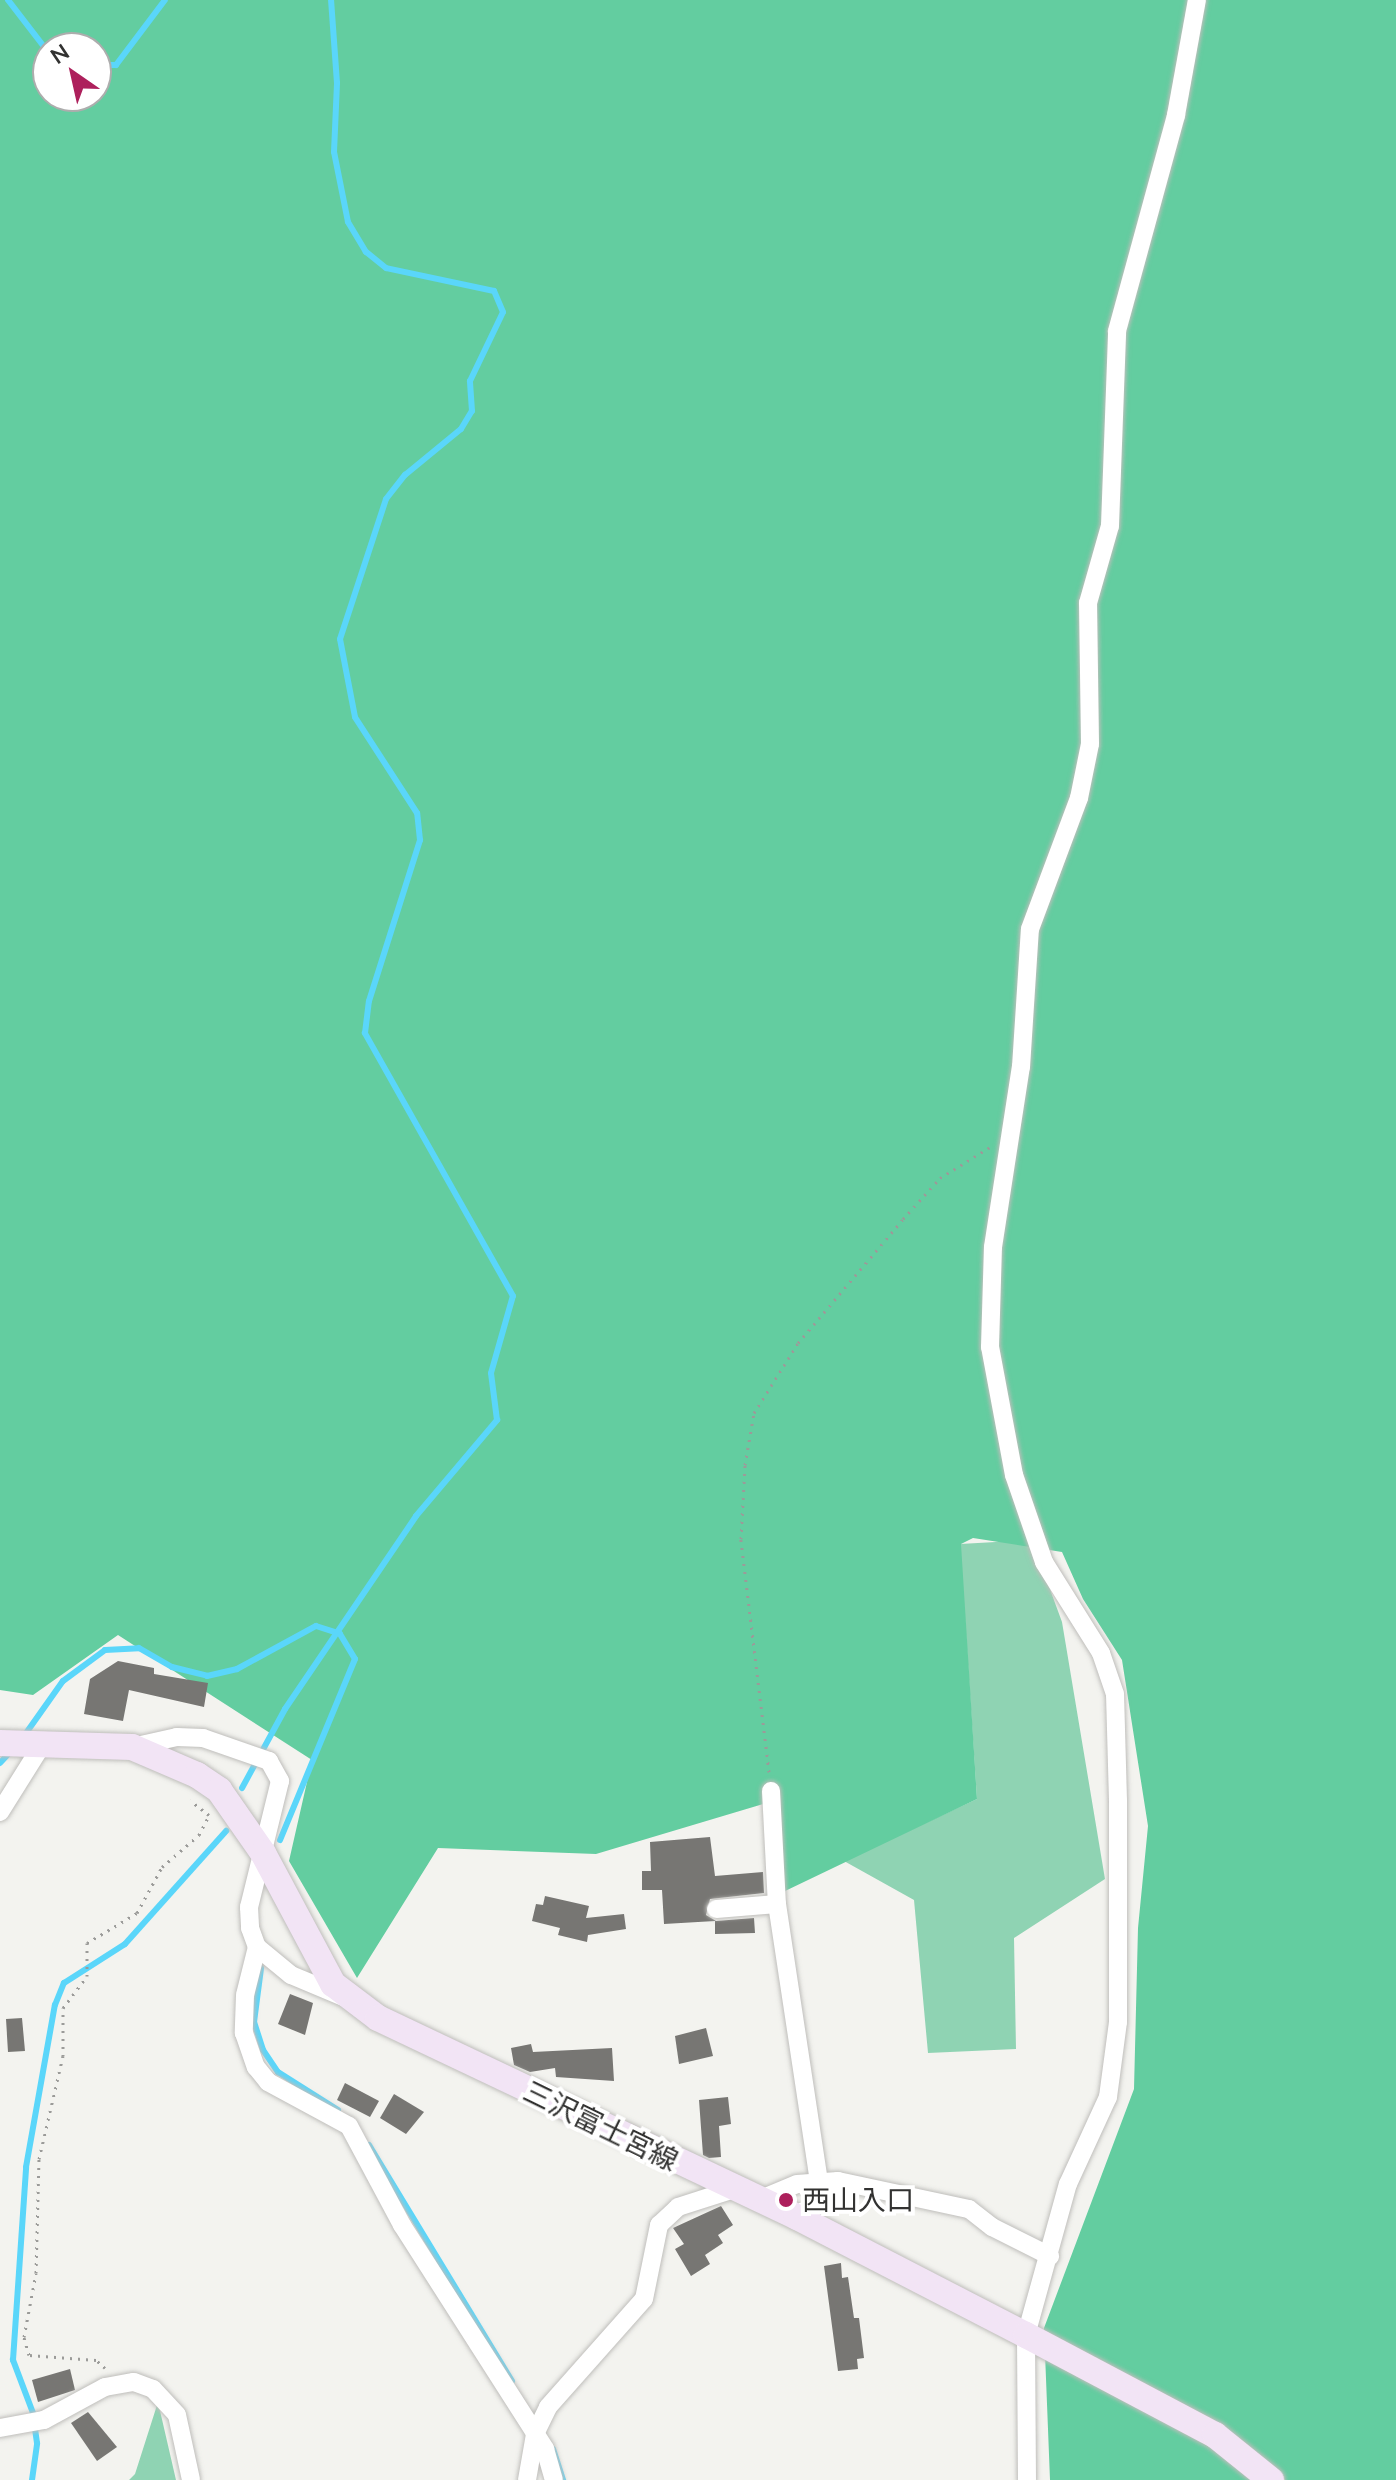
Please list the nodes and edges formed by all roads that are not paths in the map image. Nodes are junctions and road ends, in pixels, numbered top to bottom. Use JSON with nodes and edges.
{"nodes":[{"id":1,"x":1197,"y":0,"type":"edge"},
{"id":2,"x":3,"y":1743,"type":"edge"},
{"id":3,"x":37,"y":1744,"type":"junction"},
{"id":4,"x":132,"y":1747,"type":"junction"},
{"id":5,"x":771,"y":1791,"type":"road end"},
{"id":6,"x":0,"y":1812,"type":"edge"},
{"id":7,"x":263,"y":1853,"type":"junction"},
{"id":8,"x":777,"y":1904,"type":"junction"},
{"id":9,"x":716,"y":1909,"type":"dead end"},
{"id":10,"x":257,"y":1947,"type":"junction"},
{"id":11,"x":349,"y":1999,"type":"junction"},
{"id":12,"x":819,"y":2183,"type":"junction"},
{"id":13,"x":731,"y":2190,"type":"junction"},
{"id":14,"x":756,"y":2201,"type":"junction"},
{"id":15,"x":1050,"y":2256,"type":"junction"},
{"id":16,"x":1026,"y":2335,"type":"junction"},
{"id":17,"x":3,"y":2426,"type":"edge"},
{"id":18,"x":535,"y":2434,"type":"junction"},
{"id":19,"x":191,"y":2480,"type":"edge"},
{"id":20,"x":527,"y":2480,"type":"edge"},
{"id":21,"x":554,"y":2480,"type":"edge"},
{"id":22,"x":1027,"y":2480,"type":"edge"},
{"id":23,"x":1271,"y":2480,"type":"edge"}],
"edges":[{"from":1,"to":15,"type":"street"},
{"from":2,"to":3,"type":"main road","name":"三沢富士宮線"},
{"from":3,"to":4,"type":"main road","name":"三沢富士宮線"},
{"from":3,"to":6,"type":"street"},
{"from":4,"to":7,"type":"main road","name":"三沢富士宮線"},
{"from":4,"to":7,"type":"street"},
{"from":5,"to":8,"type":"street"},
{"from":7,"to":10,"type":"street"},
{"from":7,"to":11,"type":"main road","name":"三沢富士宮線"},
{"from":8,"to":9,"type":"street"},
{"from":8,"to":12,"type":"street"},
{"from":10,"to":11,"type":"street"},
{"from":10,"to":18,"type":"street"},
{"from":11,"to":13,"type":"main road","name":"三沢富士宮線"},
{"from":12,"to":14,"type":"street"},
{"from":12,"to":15,"type":"street"},
{"from":13,"to":14,"type":"main road","name":"三沢富士宮線"},
{"from":13,"to":18,"type":"street"},
{"from":14,"to":16,"type":"main road","name":"三沢富士宮線"},
{"from":15,"to":16,"type":"street"},
{"from":16,"to":22,"type":"street"},
{"from":16,"to":23,"type":"main road","name":"三沢富士宮線"},
{"from":17,"to":19,"type":"street"},
{"from":18,"to":20,"type":"street"},
{"from":18,"to":21,"type":"street"}]}
